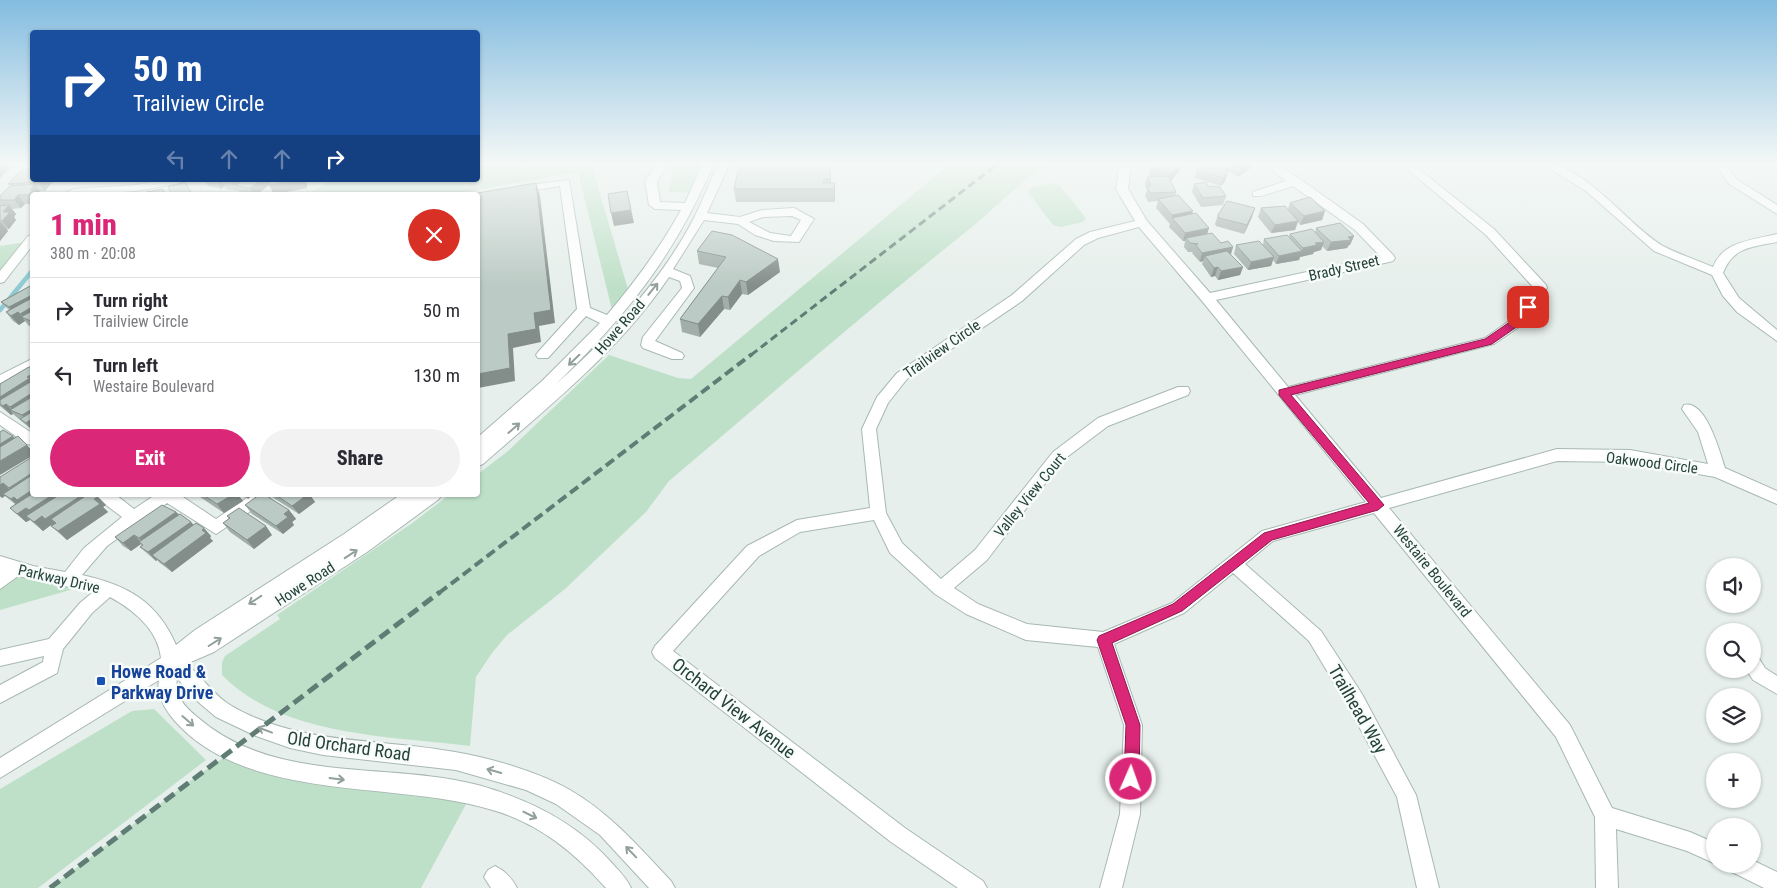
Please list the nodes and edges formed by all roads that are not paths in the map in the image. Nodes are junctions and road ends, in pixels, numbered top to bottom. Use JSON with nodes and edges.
{"nodes":[{"id":1,"x":568,"y":204,"type":"edge"},
{"id":2,"x":655,"y":204,"type":"edge"},
{"id":3,"x":705,"y":204,"type":"edge"},
{"id":4,"x":1131,"y":204,"type":"edge"},
{"id":5,"x":1328,"y":204,"type":"edge"},
{"id":6,"x":1457,"y":204,"type":"edge"},
{"id":7,"x":1608,"y":204,"type":"edge"},
{"id":8,"x":688,"y":207,"type":"joint"},
{"id":9,"x":700,"y":216,"type":"junction"},
{"id":10,"x":741,"y":221,"type":"junction"},
{"id":11,"x":1142,"y":223,"type":"junction"},
{"id":12,"x":1777,"y":238,"type":"edge"},
{"id":13,"x":30,"y":242,"type":"edge"},
{"id":14,"x":666,"y":271,"type":"junction"},
{"id":15,"x":1716,"y":273,"type":"junction"},
{"id":16,"x":0,"y":279,"type":"edge"},
{"id":17,"x":1207,"y":298,"type":"junction"},
{"id":18,"x":584,"y":310,"type":"junction"},
{"id":19,"x":610,"y":322,"type":"junction"},
{"id":20,"x":1777,"y":336,"type":"edge"},
{"id":21,"x":543,"y":355,"type":"dead end"},
{"id":22,"x":677,"y":356,"type":"dead end"},
{"id":23,"x":30,"y":365,"type":"edge"},
{"id":24,"x":0,"y":381,"type":"edge"},
{"id":25,"x":1183,"y":391,"type":"dead end"},
{"id":26,"x":1283,"y":393,"type":"junction"},
{"id":27,"x":1689,"y":409,"type":"dead end"},
{"id":28,"x":0,"y":417,"type":"edge"},
{"id":29,"x":30,"y":439,"type":"edge"},
{"id":30,"x":480,"y":443,"type":"edge"},
{"id":31,"x":480,"y":458,"type":"edge"},
{"id":32,"x":1718,"y":472,"type":"junction"},
{"id":33,"x":107,"y":497,"type":"edge"},
{"id":34,"x":164,"y":497,"type":"edge"},
{"id":35,"x":170,"y":497,"type":"edge"},
{"id":36,"x":260,"y":497,"type":"edge"},
{"id":37,"x":405,"y":497,"type":"edge"},
{"id":38,"x":429,"y":497,"type":"edge"},
{"id":39,"x":1777,"y":498,"type":"edge"},
{"id":40,"x":392,"y":501,"type":"edge"},
{"id":41,"x":1378,"y":505,"type":"junction"},
{"id":42,"x":878,"y":513,"type":"junction"},
{"id":43,"x":134,"y":517,"type":"junction"},
{"id":44,"x":1234,"y":564,"type":"junction"},
{"id":45,"x":7,"y":566,"type":"edge"},
{"id":46,"x":70,"y":579,"type":"junction"},
{"id":47,"x":0,"y":582,"type":"edge"},
{"id":48,"x":941,"y":589,"type":"junction"},
{"id":49,"x":107,"y":590,"type":"junction"},
{"id":50,"x":1104,"y":640,"type":"junction"},
{"id":51,"x":54,"y":646,"type":"junction"},
{"id":52,"x":0,"y":658,"type":"edge"},
{"id":53,"x":171,"y":662,"type":"junction"},
{"id":54,"x":1761,"y":675,"type":"edge"},
{"id":55,"x":1777,"y":686,"type":"edge"},
{"id":56,"x":0,"y":696,"type":"edge"},
{"id":57,"x":0,"y":769,"type":"edge"},
{"id":58,"x":1605,"y":816,"type":"junction"},
{"id":59,"x":1706,"y":850,"type":"edge"},
{"id":60,"x":1757,"y":873,"type":"edge"},
{"id":61,"x":1777,"y":882,"type":"edge"},
{"id":62,"x":620,"y":888,"type":"edge"},
{"id":63,"x":664,"y":888,"type":"edge"},
{"id":64,"x":976,"y":888,"type":"edge"},
{"id":65,"x":1111,"y":888,"type":"edge"},
{"id":66,"x":1428,"y":888,"type":"edge"},
{"id":67,"x":1607,"y":888,"type":"edge"}],
"edges":[{"from":1,"to":18,"type":"street"},
{"from":2,"to":8,"type":"street"},
{"from":3,"to":9,"type":"street","name":"Howe Road"},
{"from":4,"to":11,"type":"street","name":"Westaire Boulevard"},
{"from":5,"to":17,"type":"street","name":"Brady Street"},
{"from":6,"to":26,"type":"street"},
{"from":7,"to":15,"type":"street"},
{"from":8,"to":19,"type":"street","name":"Howe Road"},
{"from":9,"to":10,"type":"street"},
{"from":9,"to":14,"type":"street","name":"Howe Road"},
{"from":10,"to":10,"type":"street"},
{"from":11,"to":17,"type":"street","name":"Westaire Boulevard"},
{"from":11,"to":42,"type":"street","name":"Trailview Circle"},
{"from":12,"to":15,"type":"street"},
{"from":13,"to":16,"type":"street"},
{"from":14,"to":22,"type":"street"},
{"from":31,"to":14,"type":"street","name":"Howe Road","one_way":true},
{"from":15,"to":20,"type":"street"},
{"from":17,"to":26,"type":"street","name":"Westaire Boulevard"},
{"from":18,"to":19,"type":"street"},
{"from":18,"to":21,"type":"street"},
{"from":19,"to":30,"type":"street","name":"Howe Road","one_way":true},
{"from":23,"to":24,"type":"street"},
{"from":25,"to":48,"type":"street","name":"Valley View Court"},
{"from":26,"to":41,"type":"street","name":"Westaire Boulevard"},
{"from":27,"to":32,"type":"street"},
{"from":28,"to":29,"type":"street"},
{"from":32,"to":39,"type":"street","name":"Oakwood Circle"},
{"from":32,"to":41,"type":"street","name":"Oakwood Circle"},
{"from":33,"to":43,"type":"street"},
{"from":34,"to":43,"type":"street"},
{"from":35,"to":36,"type":"street"},
{"from":37,"to":40,"type":"street","name":"Howe Road"},
{"from":53,"to":38,"type":"street","name":"Howe Road","one_way":true},
{"from":40,"to":53,"type":"street","name":"Howe Road","one_way":true},
{"from":41,"to":44,"type":"street","name":"Trailview Circle"},
{"from":41,"to":58,"type":"street","name":"Westaire Boulevard"},
{"from":42,"to":48,"type":"street","name":"Trailview Circle"},
{"from":42,"to":64,"type":"street","name":"Orchard View Avenue"},
{"from":43,"to":46,"type":"street"},
{"from":44,"to":50,"type":"street","name":"Trailview Circle"},
{"from":44,"to":66,"type":"street","name":"Trailhead Way"},
{"from":45,"to":46,"type":"street","name":"Parkway Drive"},
{"from":45,"to":47,"type":"street"},
{"from":46,"to":49,"type":"street","name":"Parkway Drive"},
{"from":48,"to":50,"type":"street","name":"Trailview Circle"},
{"from":49,"to":51,"type":"street"},
{"from":49,"to":53,"type":"street","name":"Parkway Drive"},
{"from":50,"to":65,"type":"street"},
{"from":51,"to":52,"type":"street"},
{"from":51,"to":56,"type":"street"},
{"from":53,"to":57,"type":"street","name":"Howe Road"},
{"from":53,"to":62,"type":"street","name":"Old Orchard Road","one_way":true},
{"from":63,"to":53,"type":"street","name":"Old Orchard Road","one_way":true},
{"from":54,"to":55,"type":"street"},
{"from":58,"to":59,"type":"street"},
{"from":58,"to":67,"type":"street","name":"Westaire Boulevard"},
{"from":60,"to":61,"type":"street"}]}
